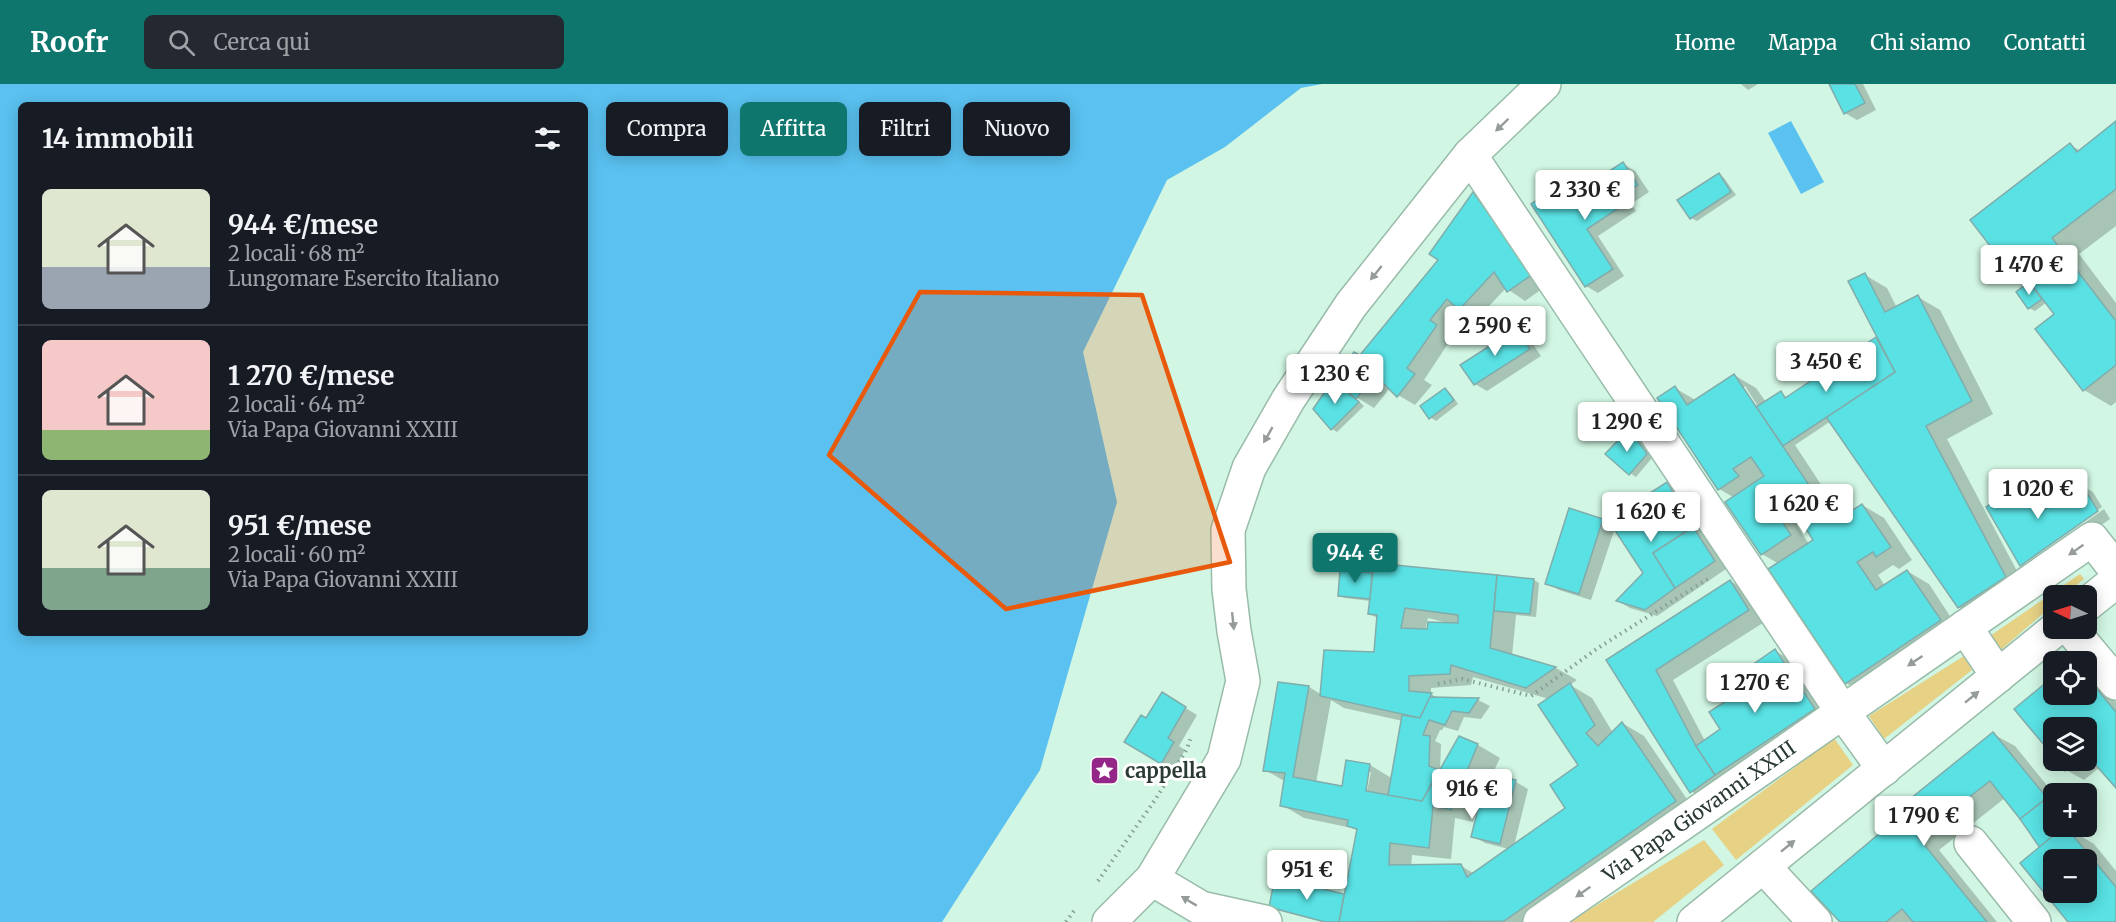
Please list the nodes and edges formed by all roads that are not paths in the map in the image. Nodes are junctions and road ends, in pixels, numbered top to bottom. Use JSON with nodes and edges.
{"nodes":[{"id":1,"x":1544,"y":84,"type":"edge"},
{"id":2,"x":1470,"y":155,"type":"junction"},
{"id":3,"x":2116,"y":570,"type":"edge"},
{"id":4,"x":2116,"y":581,"type":"edge"},
{"id":5,"x":2097,"y":596,"type":"edge"},
{"id":6,"x":1965,"y":627,"type":"junction"},
{"id":7,"x":2043,"y":639,"type":"edge"},
{"id":8,"x":2079,"y":639,"type":"edge"},
{"id":9,"x":1998,"y":676,"type":"junction"},
{"id":10,"x":2116,"y":683,"type":"edge"},
{"id":11,"x":1842,"y":711,"type":"junction"},
{"id":12,"x":1884,"y":769,"type":"junction"},
{"id":13,"x":1971,"y":843,"type":"dead end"},
{"id":14,"x":1763,"y":866,"type":"junction"},
{"id":15,"x":1152,"y":879,"type":"junction"},
{"id":16,"x":1109,"y":922,"type":"edge"},
{"id":17,"x":1265,"y":922,"type":"edge"},
{"id":18,"x":1540,"y":922,"type":"edge"},
{"id":19,"x":1694,"y":922,"type":"edge"},
{"id":20,"x":1815,"y":922,"type":"edge"},
{"id":21,"x":2034,"y":922,"type":"edge"}],
"edges":[{"from":1,"to":2,"type":"street","one_way":true},
{"from":2,"to":11,"type":"street"},
{"from":2,"to":15,"type":"street","one_way":true},
{"from":3,"to":6,"type":"street","name":"Via Papa Giovanni XXIII","one_way":true},
{"from":4,"to":5,"type":"street"},
{"from":6,"to":9,"type":"street"},
{"from":6,"to":11,"type":"street","name":"Via Papa Giovanni XXIII","one_way":true},
{"from":7,"to":9,"type":"street"},
{"from":8,"to":10,"type":"street"},
{"from":12,"to":9,"type":"street","one_way":true},
{"from":11,"to":12,"type":"street"},
{"from":11,"to":18,"type":"street","name":"Via Papa Giovanni XXIII","one_way":true},
{"from":14,"to":12,"type":"street","one_way":true},
{"from":13,"to":21,"type":"street"},
{"from":14,"to":19,"type":"street"},
{"from":14,"to":20,"type":"street"},
{"from":15,"to":16,"type":"street"},
{"from":17,"to":15,"type":"street","one_way":true}]}
